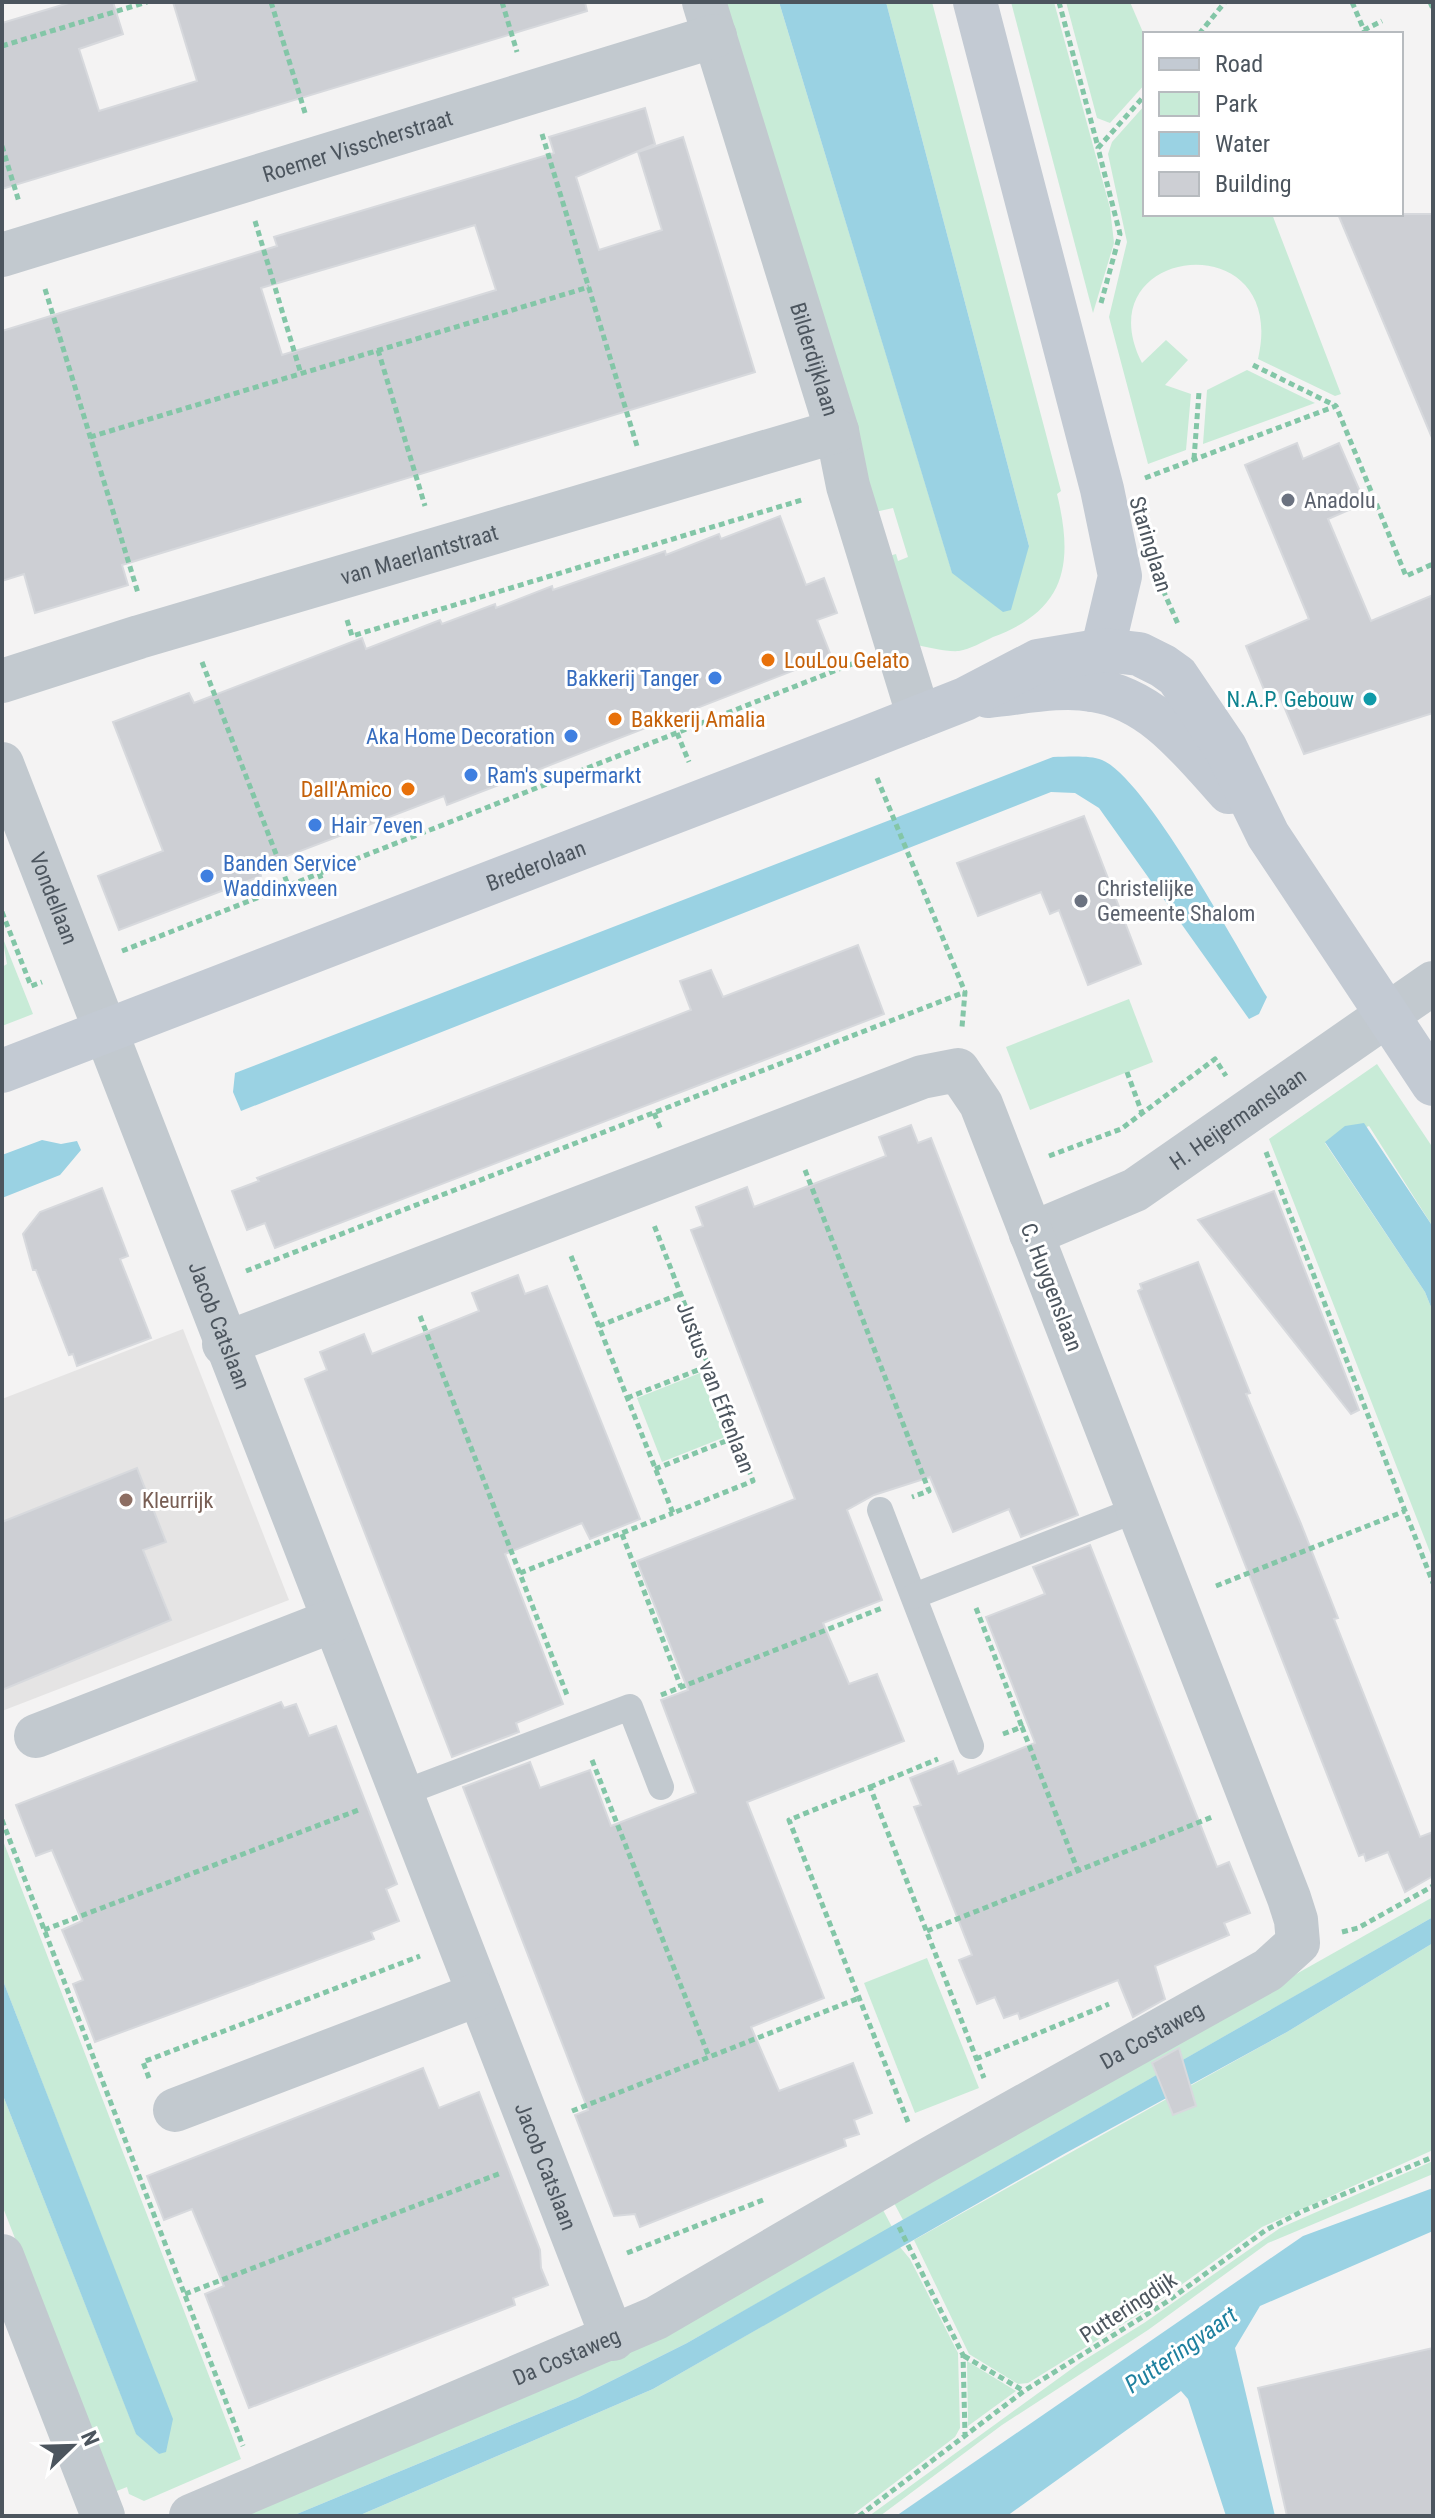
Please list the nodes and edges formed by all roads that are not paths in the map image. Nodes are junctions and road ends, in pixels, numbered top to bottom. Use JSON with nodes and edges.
{"nodes":[{"id":1,"x":975,"y":2,"type":"edge"},
{"id":2,"x":709,"y":19,"type":"edge"},
{"id":3,"x":17,"y":251,"type":"edge"},
{"id":4,"x":837,"y":431,"type":"junction"},
{"id":5,"x":1098,"y":670,"type":"junction"},
{"id":6,"x":2,"y":681,"type":"edge"},
{"id":7,"x":919,"y":717,"type":"junction"},
{"id":8,"x":2,"y":764,"type":"edge"},
{"id":9,"x":1433,"y":983,"type":"edge"},
{"id":10,"x":1387,"y":1014,"type":"junction"},
{"id":11,"x":104,"y":1032,"type":"junction"},
{"id":12,"x":2,"y":1071,"type":"edge"},
{"id":13,"x":1433,"y":1084,"type":"edge"},
{"id":14,"x":1031,"y":1234,"type":"junction"},
{"id":15,"x":224,"y":1344,"type":"junction"},
{"id":16,"x":1138,"y":1509,"type":"junction"},
{"id":17,"x":880,"y":1510,"type":"road end"},
{"id":18,"x":914,"y":1596,"type":"junction"},
{"id":19,"x":332,"y":1621,"type":"junction"},
{"id":20,"x":36,"y":1736,"type":"dead end"},
{"id":21,"x":971,"y":1746,"type":"road end"},
{"id":22,"x":661,"y":1787,"type":"dead end"},
{"id":23,"x":400,"y":1794,"type":"junction"},
{"id":24,"x":1298,"y":1943,"type":"joint"},
{"id":25,"x":479,"y":1994,"type":"junction"},
{"id":26,"x":163,"y":2097,"type":"road end"},
{"id":27,"x":2,"y":2256,"type":"edge"},
{"id":28,"x":613,"y":2339,"type":"junction"},
{"id":29,"x":103,"y":2516,"type":"edge"},
{"id":30,"x":191,"y":2516,"type":"edge"}],
"edges":[{"from":1,"to":5,"type":"street","name":"Staringlaan"},
{"from":2,"to":3,"type":"street","name":"Roemer Visscherstraat"},
{"from":2,"to":4,"type":"street","name":"Bilderdijklaan"},
{"from":4,"to":6,"type":"street","name":"van Maerlantstraat"},
{"from":4,"to":7,"type":"street","name":"Bilderdijklaan"},
{"from":5,"to":7,"type":"street","name":"Brederolaan"},
{"from":5,"to":10,"type":"street"},
{"from":7,"to":11,"type":"street","name":"Brederolaan"},
{"from":8,"to":11,"type":"street","name":"Vondellaan"},
{"from":9,"to":10,"type":"street","name":"H. Heijermanslaan"},
{"from":10,"to":13,"type":"street"},
{"from":10,"to":14,"type":"street","name":"H. Heijermanslaan"},
{"from":11,"to":12,"type":"street","name":"Brederolaan"},
{"from":11,"to":15,"type":"street","name":"Jacob Catslaan"},
{"from":14,"to":15,"type":"street","name":"C. Huygenslaan"},
{"from":14,"to":16,"type":"street","name":"C. Huygenslaan"},
{"from":15,"to":19,"type":"street","name":"Jacob Catslaan"},
{"from":16,"to":18,"type":"lane"},
{"from":16,"to":24,"type":"street","name":"C. Huygenslaan"},
{"from":17,"to":18,"type":"lane"},
{"from":18,"to":21,"type":"lane"},
{"from":19,"to":20,"type":"street"},
{"from":19,"to":23,"type":"street","name":"Jacob Catslaan"},
{"from":22,"to":23,"type":"lane"},
{"from":23,"to":25,"type":"street","name":"Jacob Catslaan"},
{"from":24,"to":28,"type":"street","name":"Da Costaweg"},
{"from":25,"to":26,"type":"street"},
{"from":25,"to":28,"type":"street","name":"Jacob Catslaan"},
{"from":27,"to":29,"type":"street"},
{"from":28,"to":30,"type":"street","name":"Da Costaweg"}]}
